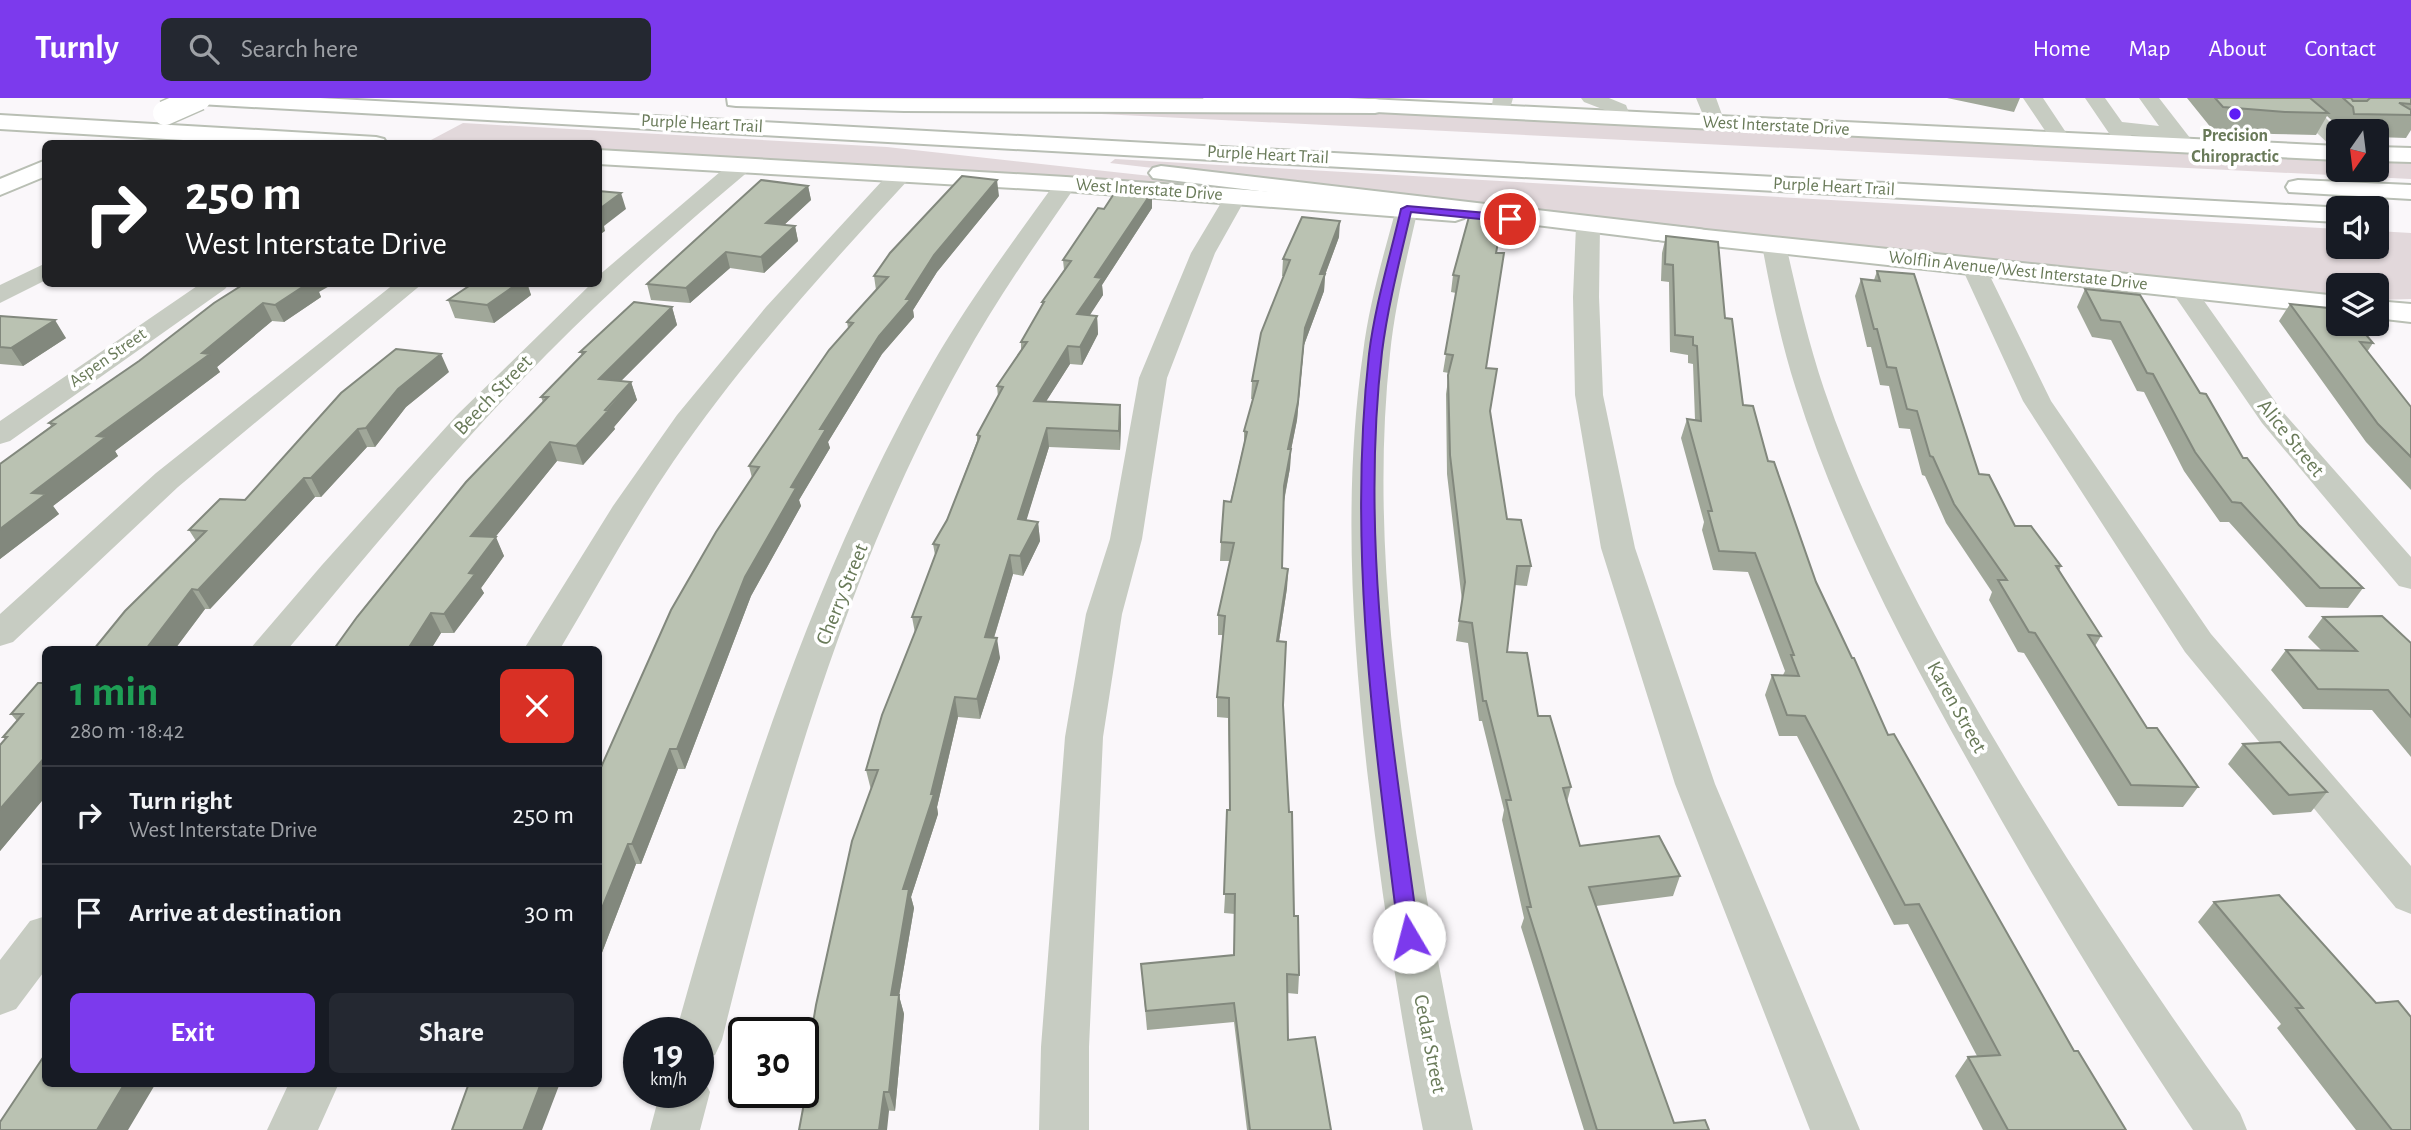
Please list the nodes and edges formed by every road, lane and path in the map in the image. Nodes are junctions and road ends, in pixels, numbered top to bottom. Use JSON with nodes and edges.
{"nodes":[{"id":1,"x":199,"y":98,"type":"edge"},
{"id":2,"x":1214,"y":98,"type":"edge"},
{"id":3,"x":1591,"y":98,"type":"edge"},
{"id":4,"x":1706,"y":98,"type":"edge"},
{"id":5,"x":2033,"y":98,"type":"edge"},
{"id":6,"x":2095,"y":98,"type":"edge"},
{"id":7,"x":2149,"y":98,"type":"edge"},
{"id":8,"x":2289,"y":98,"type":"edge"},
{"id":9,"x":1502,"y":105,"type":"edge"},
{"id":10,"x":1375,"y":106,"type":"junction"},
{"id":11,"x":708,"y":109,"type":"junction"},
{"id":12,"x":2308,"y":112,"type":"junction"},
{"id":13,"x":2335,"y":114,"type":"dead end"},
{"id":14,"x":1621,"y":118,"type":"junction"},
{"id":15,"x":0,"y":122,"type":"edge"},
{"id":16,"x":1715,"y":123,"type":"junction"},
{"id":17,"x":1178,"y":128,"type":"dead end"},
{"id":18,"x":129,"y":129,"type":"junction"},
{"id":19,"x":2326,"y":130,"type":"edge"},
{"id":20,"x":2120,"y":136,"type":"junction"},
{"id":21,"x":106,"y":140,"type":"edge"},
{"id":22,"x":273,"y":140,"type":"edge"},
{"id":23,"x":2181,"y":140,"type":"junction"},
{"id":24,"x":2061,"y":141,"type":"junction"},
{"id":25,"x":2326,"y":152,"type":"edge"},
{"id":26,"x":2389,"y":154,"type":"edge"},
{"id":27,"x":2411,"y":155,"type":"edge"},
{"id":28,"x":602,"y":157,"type":"edge"},
{"id":29,"x":742,"y":165,"type":"junction"},
{"id":30,"x":42,"y":169,"type":"edge"},
{"id":31,"x":901,"y":174,"type":"junction"},
{"id":32,"x":1066,"y":184,"type":"junction"},
{"id":33,"x":2279,"y":187,"type":"dead end"},
{"id":34,"x":0,"y":188,"type":"edge"},
{"id":35,"x":2411,"y":192,"type":"edge"},
{"id":36,"x":1236,"y":196,"type":"junction"},
{"id":37,"x":1407,"y":209,"type":"junction"},
{"id":38,"x":2326,"y":213,"type":"edge"},
{"id":39,"x":1588,"y":226,"type":"junction"},
{"id":40,"x":1699,"y":237,"type":"junction"},
{"id":41,"x":1774,"y":245,"type":"junction"},
{"id":42,"x":1973,"y":267,"type":"junction"},
{"id":43,"x":42,"y":272,"type":"edge"},
{"id":44,"x":212,"y":287,"type":"edge"},
{"id":45,"x":405,"y":287,"type":"edge"},
{"id":46,"x":2183,"y":289,"type":"junction"},
{"id":47,"x":0,"y":295,"type":"edge"},
{"id":48,"x":2326,"y":304,"type":"edge"},
{"id":49,"x":2389,"y":311,"type":"edge"},
{"id":50,"x":2409,"y":315,"type":"edge"},
{"id":51,"x":0,"y":435,"type":"edge"},
{"id":52,"x":2411,"y":578,"type":"edge"},
{"id":53,"x":0,"y":634,"type":"edge"},
{"id":54,"x":271,"y":646,"type":"edge"},
{"id":55,"x":544,"y":646,"type":"edge"},
{"id":56,"x":2411,"y":897,"type":"edge"},
{"id":57,"x":42,"y":939,"type":"edge"},
{"id":58,"x":0,"y":995,"type":"edge"},
{"id":59,"x":704,"y":1017,"type":"edge"},
{"id":60,"x":313,"y":1087,"type":"edge"},
{"id":61,"x":681,"y":1108,"type":"edge"},
{"id":62,"x":292,"y":1130,"type":"edge"},
{"id":63,"x":675,"y":1130,"type":"edge"},
{"id":64,"x":1064,"y":1130,"type":"edge"},
{"id":65,"x":1448,"y":1130,"type":"edge"},
{"id":66,"x":1835,"y":1130,"type":"edge"},
{"id":67,"x":2222,"y":1130,"type":"edge"}],
"edges":[{"from":1,"to":11,"type":"main road","name":"Purple Heart Trail"},
{"from":1,"to":18,"type":"main road","bridge":true},
{"from":2,"to":10,"type":"main road","name":"West Interstate Drive"},
{"from":3,"to":14,"type":"street"},
{"from":4,"to":16,"type":"street"},
{"from":5,"to":24,"type":"street"},
{"from":6,"to":20,"type":"street"},
{"from":7,"to":23,"type":"street"},
{"from":8,"to":12,"type":"street"},
{"from":9,"to":10,"type":"main road","name":"West Interstate Drive"},
{"from":9,"to":14,"type":"main road","name":"West Interstate Drive"},
{"from":10,"to":11,"type":"main road"},
{"from":11,"to":17,"type":"main road","name":"Purple Heart Trail"},
{"from":11,"to":38,"type":"main road","name":"Purple Heart Trail"},
{"from":11,"to":40,"type":"main road"},
{"from":12,"to":13,"type":"street"},
{"from":12,"to":19,"type":"street"},
{"from":14,"to":16,"type":"main road","name":"West Interstate Drive"},
{"from":15,"to":18,"type":"main road"},
{"from":16,"to":24,"type":"main road","name":"West Interstate Drive"},
{"from":18,"to":21,"type":"main road"},
{"from":18,"to":22,"type":"main road"},
{"from":20,"to":23,"type":"main road","name":"West Interstate Drive"},
{"from":20,"to":24,"type":"main road","name":"West Interstate Drive"},
{"from":23,"to":25,"type":"main road","name":"West Interstate Drive"},
{"from":26,"to":27,"type":"main road"},
{"from":28,"to":29,"type":"main road","name":"West Interstate Drive"},
{"from":29,"to":31,"type":"main road","name":"West Interstate Drive"},
{"from":29,"to":54,"type":"street","name":"Beech Street"},
{"from":30,"to":34,"type":"main road"},
{"from":31,"to":32,"type":"main road","name":"West Interstate Drive"},
{"from":31,"to":55,"type":"street"},
{"from":32,"to":36,"type":"main road","name":"West Interstate Drive"},
{"from":32,"to":59,"type":"street","name":"Cherry Street"},
{"from":33,"to":35,"type":"main road"},
{"from":36,"to":37,"type":"main road","name":"West Interstate Drive"},
{"from":36,"to":64,"type":"street"},
{"from":37,"to":39,"type":"main road","name":"West Interstate Drive"},
{"from":37,"to":65,"type":"street","name":"Cedar Street"},
{"from":39,"to":40,"type":"main road","name":"West Interstate Drive"},
{"from":39,"to":66,"type":"street"},
{"from":40,"to":41,"type":"main road","name":"Wolflin Avenue/West Interstate Drive"},
{"from":41,"to":42,"type":"main road","name":"Wolflin Avenue/West Interstate Drive"},
{"from":41,"to":67,"type":"street","name":"Karen Street"},
{"from":42,"to":46,"type":"main road","name":"Wolflin Avenue/West Interstate Drive"},
{"from":42,"to":56,"type":"street"},
{"from":43,"to":47,"type":"street"},
{"from":44,"to":51,"type":"street","name":"Aspen Street"},
{"from":45,"to":53,"type":"street"},
{"from":46,"to":48,"type":"main road","name":"Wolflin Avenue/West Interstate Drive"},
{"from":46,"to":52,"type":"street","name":"Alice Street"},
{"from":49,"to":50,"type":"main road"},
{"from":57,"to":58,"type":"street"},
{"from":60,"to":62,"type":"street"},
{"from":61,"to":63,"type":"street"}]}
